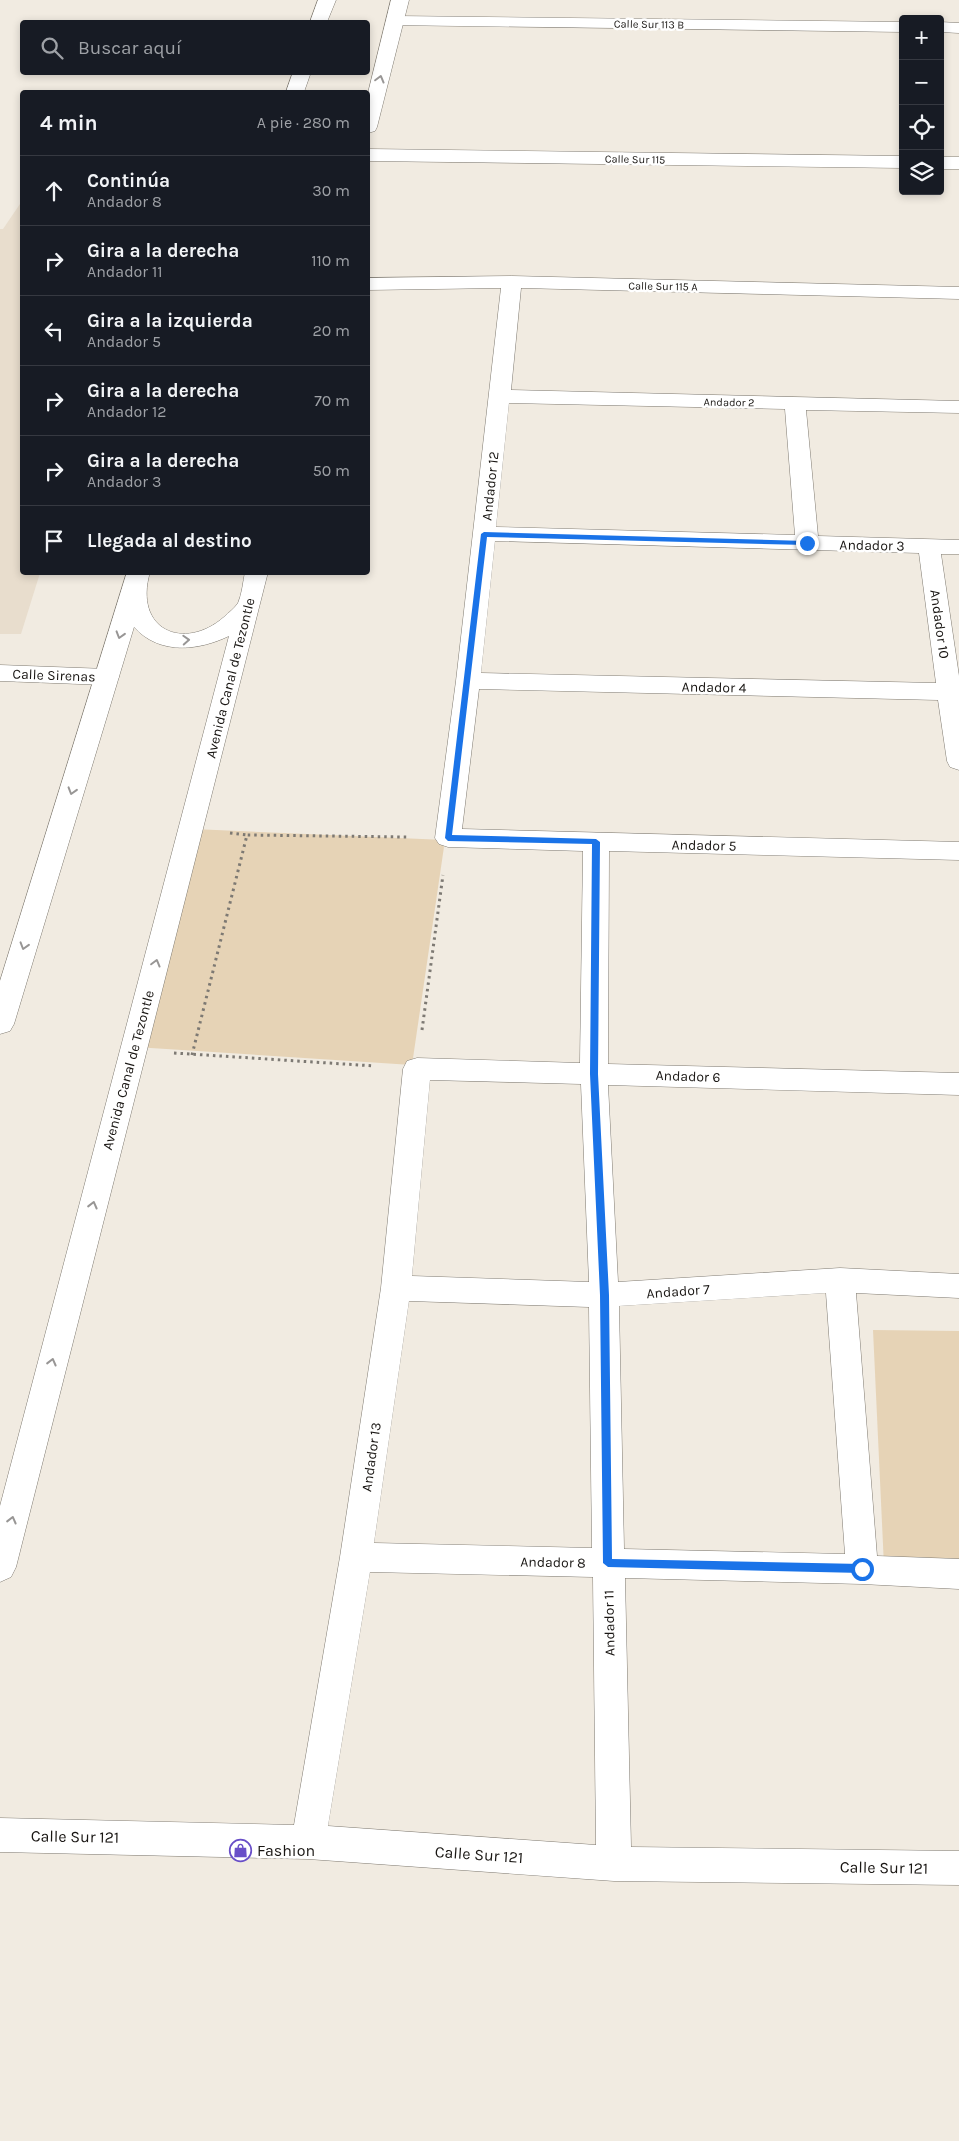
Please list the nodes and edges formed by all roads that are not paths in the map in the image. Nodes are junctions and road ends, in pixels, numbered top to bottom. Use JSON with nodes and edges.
{"nodes":[{"id":1,"x":327,"y":0,"type":"edge"},
{"id":2,"x":400,"y":0,"type":"edge"},
{"id":3,"x":320,"y":20,"type":"edge"},
{"id":4,"x":395,"y":22,"type":"junction"},
{"id":5,"x":899,"y":27,"type":"edge"},
{"id":6,"x":944,"y":27,"type":"edge"},
{"id":7,"x":959,"y":28,"type":"edge"},
{"id":8,"x":301,"y":75,"type":"edge"},
{"id":9,"x":296,"y":90,"type":"edge"},
{"id":10,"x":370,"y":118,"type":"edge"},
{"id":11,"x":370,"y":155,"type":"edge"},
{"id":12,"x":899,"y":162,"type":"edge"},
{"id":13,"x":944,"y":163,"type":"edge"},
{"id":14,"x":959,"y":163,"type":"edge"},
{"id":15,"x":512,"y":282,"type":"junction"},
{"id":16,"x":370,"y":284,"type":"edge"},
{"id":17,"x":959,"y":293,"type":"edge"},
{"id":18,"x":500,"y":396,"type":"junction"},
{"id":19,"x":795,"y":403,"type":"junction"},
{"id":20,"x":959,"y":407,"type":"edge"},
{"id":21,"x":484,"y":534,"type":"junction"},
{"id":22,"x":807,"y":543,"type":"junction"},
{"id":23,"x":929,"y":547,"type":"junction"},
{"id":24,"x":959,"y":548,"type":"edge"},
{"id":25,"x":255,"y":575,"type":"edge"},
{"id":26,"x":137,"y":581,"type":"edge"},
{"id":27,"x":248,"y":606,"type":"junction"},
{"id":28,"x":0,"y":673,"type":"edge"},
{"id":29,"x":107,"y":677,"type":"junction"},
{"id":30,"x":468,"y":682,"type":"junction"},
{"id":31,"x":954,"y":692,"type":"edge"},
{"id":32,"x":959,"y":760,"type":"edge"},
{"id":33,"x":448,"y":838,"type":"joint"},
{"id":34,"x":596,"y":842,"type":"junction"},
{"id":35,"x":959,"y":851,"type":"edge"},
{"id":36,"x":1,"y":1019,"type":"edge"},
{"id":37,"x":417,"y":1069,"type":"joint"},
{"id":38,"x":594,"y":1074,"type":"junction"},
{"id":39,"x":959,"y":1084,"type":"edge"},
{"id":40,"x":840,"y":1280,"type":"junction"},
{"id":41,"x":959,"y":1286,"type":"edge"},
{"id":42,"x":396,"y":1288,"type":"junction"},
{"id":43,"x":604,"y":1295,"type":"junction"},
{"id":44,"x":356,"y":1557,"type":"junction"},
{"id":45,"x":608,"y":1563,"type":"junction"},
{"id":46,"x":0,"y":1567,"type":"edge"},
{"id":47,"x":862,"y":1569,"type":"junction"},
{"id":48,"x":959,"y":1574,"type":"edge"},
{"id":49,"x":0,"y":1834,"type":"edge"},
{"id":50,"x":308,"y":1842,"type":"junction"},
{"id":51,"x":614,"y":1864,"type":"junction"},
{"id":52,"x":959,"y":1868,"type":"edge"}],
"edges":[{"from":1,"to":3,"type":"street"},
{"from":2,"to":4,"type":"street"},
{"from":4,"to":5,"type":"street","name":"Calle Sur 113 B"},
{"from":10,"to":4,"type":"street","one_way":true},
{"from":6,"to":7,"type":"street"},
{"from":8,"to":9,"type":"street"},
{"from":11,"to":12,"type":"street","name":"Calle Sur 115"},
{"from":13,"to":14,"type":"street"},
{"from":15,"to":16,"type":"street","name":"Calle Sur 115 A"},
{"from":15,"to":17,"type":"street","name":"Calle Sur 115 A"},
{"from":15,"to":18,"type":"street","name":"Andador 12"},
{"from":18,"to":19,"type":"street","name":"Andador 2"},
{"from":18,"to":21,"type":"street","name":"Andador 12"},
{"from":19,"to":20,"type":"street","name":"Andador 2"},
{"from":19,"to":22,"type":"street"},
{"from":21,"to":22,"type":"street","name":"Andador 3"},
{"from":21,"to":30,"type":"street","name":"Andador 12"},
{"from":22,"to":23,"type":"street","name":"Andador 3"},
{"from":23,"to":24,"type":"street","name":"Andador 3"},
{"from":23,"to":31,"type":"street","name":"Andador 10"},
{"from":25,"to":27,"type":"street","name":"Avenida Canal de Tezontle"},
{"from":26,"to":27,"type":"street","one_way":true},
{"from":26,"to":29,"type":"street","one_way":true},
{"from":46,"to":27,"type":"street","name":"Avenida Canal de Tezontle","one_way":true},
{"from":28,"to":29,"type":"street","name":"Calle Sirenas"},
{"from":29,"to":36,"type":"street","one_way":true},
{"from":30,"to":31,"type":"street","name":"Andador 4"},
{"from":30,"to":33,"type":"street","name":"Andador 12"},
{"from":31,"to":32,"type":"street","name":"Andador 10"},
{"from":33,"to":34,"type":"street","name":"Andador 5"},
{"from":34,"to":35,"type":"street","name":"Andador 5"},
{"from":34,"to":38,"type":"street","name":"Andador 11"},
{"from":37,"to":38,"type":"street","name":"Andador 6"},
{"from":37,"to":42,"type":"street","name":"Andador 13"},
{"from":38,"to":39,"type":"street","name":"Andador 6"},
{"from":38,"to":43,"type":"street","name":"Andador 11"},
{"from":40,"to":41,"type":"street","name":"Andador 7"},
{"from":40,"to":43,"type":"street","name":"Andador 7"},
{"from":40,"to":47,"type":"street"},
{"from":42,"to":43,"type":"street","name":"Andador 7"},
{"from":42,"to":44,"type":"street","name":"Andador 13"},
{"from":43,"to":45,"type":"street","name":"Andador 11"},
{"from":44,"to":45,"type":"street","name":"Andador 8"},
{"from":44,"to":50,"type":"street","name":"Andador 13"},
{"from":45,"to":47,"type":"street","name":"Andador 8"},
{"from":45,"to":51,"type":"street","name":"Andador 11"},
{"from":47,"to":48,"type":"street","name":"Andador 8"},
{"from":49,"to":50,"type":"street","name":"Calle Sur 121"},
{"from":50,"to":51,"type":"street","name":"Calle Sur 121"},
{"from":51,"to":52,"type":"street","name":"Calle Sur 121"}]}
